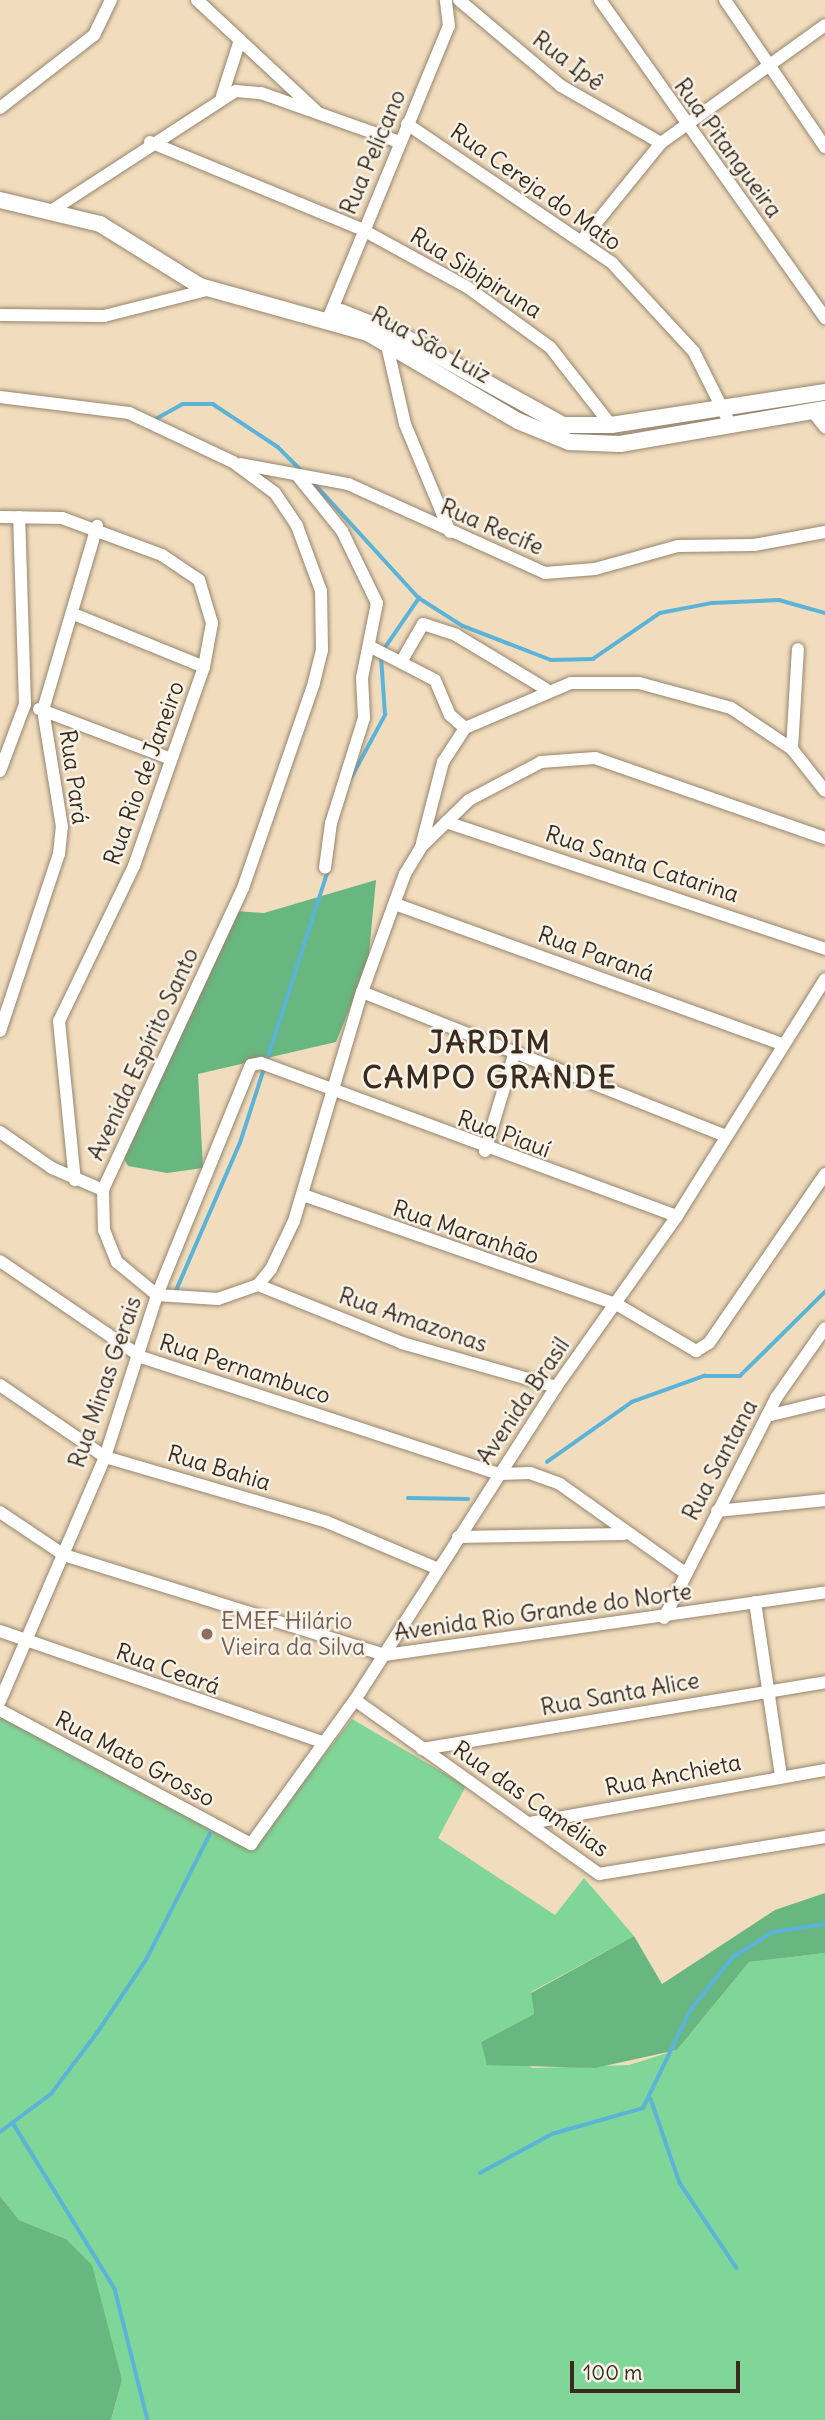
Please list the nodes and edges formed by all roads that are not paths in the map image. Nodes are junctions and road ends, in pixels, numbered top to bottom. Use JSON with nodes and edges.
{"nodes":[{"id":1,"x":111,"y":0,"type":"edge"},
{"id":2,"x":197,"y":0,"type":"edge"},
{"id":3,"x":446,"y":0,"type":"edge"},
{"id":4,"x":458,"y":0,"type":"edge"},
{"id":5,"x":600,"y":0,"type":"edge"},
{"id":6,"x":725,"y":0,"type":"edge"},
{"id":7,"x":825,"y":25,"type":"edge"},
{"id":8,"x":240,"y":40,"type":"junction"},
{"id":9,"x":769,"y":66,"type":"junction"},
{"id":10,"x":222,"y":96,"type":"junction"},
{"id":11,"x":0,"y":107,"type":"edge"},
{"id":12,"x":326,"y":120,"type":"junction"},
{"id":13,"x":407,"y":124,"type":"junction"},
{"id":14,"x":684,"y":127,"type":"junction"},
{"id":15,"x":150,"y":142,"type":"junction"},
{"id":16,"x":399,"y":142,"type":"junction"},
{"id":17,"x":661,"y":143,"type":"junction"},
{"id":18,"x":825,"y":147,"type":"edge"},
{"id":19,"x":0,"y":200,"type":"edge"},
{"id":20,"x":54,"y":209,"type":"junction"},
{"id":21,"x":363,"y":230,"type":"junction"},
{"id":22,"x":583,"y":239,"type":"junction"},
{"id":23,"x":211,"y":289,"type":"junction"},
{"id":24,"x":330,"y":314,"type":"junction"},
{"id":25,"x":0,"y":315,"type":"edge"},
{"id":26,"x":825,"y":318,"type":"edge"},
{"id":27,"x":386,"y":341,"type":"junction"},
{"id":28,"x":825,"y":392,"type":"edge"},
{"id":29,"x":0,"y":397,"type":"edge"},
{"id":30,"x":722,"y":407,"type":"junction"},
{"id":31,"x":819,"y":410,"type":"edge"},
{"id":32,"x":611,"y":425,"type":"junction"},
{"id":33,"x":731,"y":426,"type":"junction"},
{"id":34,"x":825,"y":427,"type":"edge"},
{"id":35,"x":233,"y":462,"type":"junction"},
{"id":36,"x":297,"y":475,"type":"junction"},
{"id":37,"x":0,"y":517,"type":"edge"},
{"id":38,"x":19,"y":517,"type":"junction"},
{"id":39,"x":97,"y":526,"type":"junction"},
{"id":40,"x":450,"y":532,"type":"junction"},
{"id":41,"x":825,"y":532,"type":"edge"},
{"id":42,"x":76,"y":615,"type":"junction"},
{"id":43,"x":369,"y":646,"type":"junction"},
{"id":44,"x":798,"y":649,"type":"dead end"},
{"id":45,"x":401,"y":662,"type":"junction"},
{"id":46,"x":204,"y":667,"type":"junction"},
{"id":47,"x":546,"y":689,"type":"junction"},
{"id":48,"x":25,"y":704,"type":"junction"},
{"id":49,"x":43,"y":710,"type":"junction"},
{"id":50,"x":465,"y":728,"type":"junction"},
{"id":51,"x":792,"y":749,"type":"junction"},
{"id":52,"x":171,"y":759,"type":"junction"},
{"id":53,"x":0,"y":771,"type":"edge"},
{"id":54,"x":825,"y":791,"type":"edge"},
{"id":55,"x":446,"y":822,"type":"junction"},
{"id":56,"x":825,"y":838,"type":"edge"},
{"id":57,"x":421,"y":847,"type":"junction"},
{"id":58,"x":326,"y":868,"type":"dead end"},
{"id":59,"x":395,"y":904,"type":"junction"},
{"id":60,"x":825,"y":949,"type":"edge"},
{"id":61,"x":825,"y":979,"type":"edge"},
{"id":62,"x":362,"y":992,"type":"junction"},
{"id":63,"x":0,"y":1031,"type":"edge"},
{"id":64,"x":782,"y":1044,"type":"junction"},
{"id":65,"x":514,"y":1055,"type":"junction"},
{"id":66,"x":244,"y":1074,"type":"joint"},
{"id":67,"x":333,"y":1090,"type":"junction"},
{"id":68,"x":0,"y":1132,"type":"edge"},
{"id":69,"x":724,"y":1135,"type":"junction"},
{"id":70,"x":485,"y":1151,"type":"junction"},
{"id":71,"x":825,"y":1174,"type":"edge"},
{"id":72,"x":75,"y":1180,"type":"junction"},
{"id":73,"x":103,"y":1190,"type":"junction"},
{"id":74,"x":303,"y":1195,"type":"junction"},
{"id":75,"x":677,"y":1216,"type":"junction"},
{"id":76,"x":0,"y":1261,"type":"edge"},
{"id":77,"x":258,"y":1285,"type":"junction"},
{"id":78,"x":157,"y":1295,"type":"junction"},
{"id":79,"x":618,"y":1305,"type":"junction"},
{"id":80,"x":825,"y":1328,"type":"edge"},
{"id":81,"x":141,"y":1357,"type":"junction"},
{"id":82,"x":0,"y":1385,"type":"edge"},
{"id":83,"x":556,"y":1387,"type":"junction"},
{"id":84,"x":825,"y":1402,"type":"edge"},
{"id":85,"x":767,"y":1416,"type":"junction"},
{"id":86,"x":105,"y":1457,"type":"junction"},
{"id":87,"x":499,"y":1474,"type":"junction"},
{"id":88,"x":825,"y":1500,"type":"edge"},
{"id":89,"x":717,"y":1511,"type":"junction"},
{"id":90,"x":0,"y":1512,"type":"edge"},
{"id":91,"x":625,"y":1534,"type":"junction"},
{"id":92,"x":458,"y":1537,"type":"junction"},
{"id":93,"x":64,"y":1555,"type":"junction"},
{"id":94,"x":438,"y":1569,"type":"junction"},
{"id":95,"x":684,"y":1572,"type":"junction"},
{"id":96,"x":825,"y":1592,"type":"edge"},
{"id":97,"x":755,"y":1602,"type":"junction"},
{"id":98,"x":664,"y":1618,"type":"junction"},
{"id":99,"x":0,"y":1631,"type":"edge"},
{"id":100,"x":29,"y":1640,"type":"junction"},
{"id":101,"x":385,"y":1655,"type":"junction"},
{"id":102,"x":825,"y":1682,"type":"edge"},
{"id":103,"x":769,"y":1690,"type":"junction"},
{"id":104,"x":355,"y":1700,"type":"junction"},
{"id":105,"x":0,"y":1701,"type":"edge"},
{"id":106,"x":0,"y":1710,"type":"edge"},
{"id":107,"x":323,"y":1742,"type":"junction"},
{"id":108,"x":422,"y":1749,"type":"junction"},
{"id":109,"x":825,"y":1770,"type":"edge"},
{"id":110,"x":781,"y":1776,"type":"junction"},
{"id":111,"x":530,"y":1823,"type":"junction"},
{"id":112,"x":825,"y":1837,"type":"edge"},
{"id":113,"x":251,"y":1844,"type":"joint"}],
"edges":[{"from":1,"to":11,"type":"street"},
{"from":2,"to":8,"type":"street"},
{"from":3,"to":13,"type":"street","name":"Rua Pelicano"},
{"from":4,"to":17,"type":"street","name":"Rua Ipê"},
{"from":5,"to":14,"type":"street","name":"Rua Pitangueira"},
{"from":6,"to":9,"type":"street"},
{"from":7,"to":9,"type":"street"},
{"from":8,"to":10,"type":"street"},
{"from":8,"to":12,"type":"street"},
{"from":9,"to":14,"type":"street"},
{"from":9,"to":18,"type":"street"},
{"from":10,"to":12,"type":"street"},
{"from":10,"to":15,"type":"street"},
{"from":12,"to":16,"type":"street"},
{"from":13,"to":16,"type":"street","name":"Rua Pelicano"},
{"from":13,"to":22,"type":"street","name":"Rua Cereja do Mato"},
{"from":14,"to":17,"type":"street"},
{"from":14,"to":26,"type":"street","name":"Rua Pitangueira"},
{"from":15,"to":20,"type":"street"},
{"from":15,"to":21,"type":"street","name":"Rua Sibipiruna"},
{"from":16,"to":21,"type":"street","name":"Rua Pelicano"},
{"from":17,"to":22,"type":"street"},
{"from":19,"to":20,"type":"street","name":"Rua São Luiz"},
{"from":20,"to":23,"type":"street","name":"Rua São Luiz"},
{"from":21,"to":24,"type":"street","name":"Rua Pelicano"},
{"from":21,"to":32,"type":"street","name":"Rua Sibipiruna"},
{"from":22,"to":30,"type":"street","name":"Rua Cereja do Mato"},
{"from":23,"to":24,"type":"street","name":"Rua São Luiz"},
{"from":23,"to":25,"type":"street"},
{"from":24,"to":27,"type":"street","name":"Rua São Luiz"},
{"from":24,"to":32,"type":"street","name":"Rua São Luiz"},
{"from":27,"to":33,"type":"street","name":"Rua São Luiz"},
{"from":27,"to":40,"type":"street"},
{"from":28,"to":30,"type":"street","name":"Rua São Luiz"},
{"from":29,"to":35,"type":"street","name":"Avenida Espírito Santo"},
{"from":30,"to":32,"type":"street","name":"Rua São Luiz"},
{"from":30,"to":33,"type":"street","name":"Rua Cereja do Mato"},
{"from":31,"to":33,"type":"street","name":"Rua São Luiz"},
{"from":31,"to":34,"type":"street","name":"Rua São Luiz"},
{"from":35,"to":36,"type":"street","name":"Rua Recife"},
{"from":35,"to":73,"type":"street","name":"Avenida Espírito Santo"},
{"from":36,"to":40,"type":"street","name":"Rua Recife"},
{"from":36,"to":43,"type":"street"},
{"from":37,"to":38,"type":"street","name":"Rua Rio de Janeiro"},
{"from":38,"to":39,"type":"street","name":"Rua Rio de Janeiro"},
{"from":38,"to":48,"type":"street"},
{"from":39,"to":42,"type":"street","name":"Rua Pará"},
{"from":39,"to":46,"type":"street","name":"Rua Rio de Janeiro"},
{"from":40,"to":41,"type":"street","name":"Rua Recife"},
{"from":42,"to":46,"type":"street"},
{"from":42,"to":49,"type":"street","name":"Rua Pará"},
{"from":43,"to":45,"type":"street"},
{"from":43,"to":58,"type":"street"},
{"from":44,"to":51,"type":"street"},
{"from":45,"to":47,"type":"street"},
{"from":45,"to":50,"type":"street"},
{"from":46,"to":52,"type":"street","name":"Rua Rio de Janeiro"},
{"from":47,"to":50,"type":"street"},
{"from":47,"to":51,"type":"street"},
{"from":48,"to":49,"type":"street"},
{"from":48,"to":53,"type":"street"},
{"from":49,"to":52,"type":"street"},
{"from":49,"to":63,"type":"street","name":"Rua Pará"},
{"from":50,"to":57,"type":"street"},
{"from":51,"to":54,"type":"street"},
{"from":52,"to":72,"type":"street","name":"Rua Rio de Janeiro"},
{"from":55,"to":56,"type":"street"},
{"from":55,"to":57,"type":"street"},
{"from":55,"to":60,"type":"street","name":"Rua Santa Catarina"},
{"from":57,"to":59,"type":"street"},
{"from":59,"to":62,"type":"street"},
{"from":59,"to":64,"type":"street","name":"Rua Paraná"},
{"from":61,"to":64,"type":"street","name":"Avenida Brasil"},
{"from":62,"to":65,"type":"street"},
{"from":62,"to":67,"type":"street"},
{"from":64,"to":69,"type":"street","name":"Avenida Brasil"},
{"from":65,"to":69,"type":"street"},
{"from":65,"to":70,"type":"street"},
{"from":66,"to":67,"type":"street","name":"Rua Piauí"},
{"from":66,"to":78,"type":"street","name":"Rua Minas Gerais"},
{"from":67,"to":70,"type":"street","name":"Rua Piauí"},
{"from":67,"to":74,"type":"street"},
{"from":68,"to":72,"type":"street"},
{"from":69,"to":75,"type":"street","name":"Avenida Brasil"},
{"from":70,"to":75,"type":"street","name":"Rua Piauí"},
{"from":71,"to":79,"type":"street","name":"Rua Maranhão"},
{"from":72,"to":73,"type":"street"},
{"from":73,"to":78,"type":"street","name":"Avenida Espírito Santo"},
{"from":74,"to":77,"type":"street"},
{"from":74,"to":79,"type":"street","name":"Rua Maranhão"},
{"from":75,"to":79,"type":"street","name":"Avenida Brasil"},
{"from":76,"to":81,"type":"street","name":"Rua Pernambuco"},
{"from":77,"to":78,"type":"street"},
{"from":77,"to":83,"type":"street","name":"Rua Amazonas"},
{"from":78,"to":81,"type":"street","name":"Rua Minas Gerais"},
{"from":79,"to":83,"type":"street","name":"Avenida Brasil"},
{"from":80,"to":85,"type":"street","name":"Rua Santana"},
{"from":81,"to":86,"type":"street","name":"Rua Minas Gerais"},
{"from":81,"to":87,"type":"street","name":"Rua Pernambuco"},
{"from":82,"to":86,"type":"street","name":"Rua Bahia"},
{"from":83,"to":87,"type":"street","name":"Avenida Brasil"},
{"from":84,"to":85,"type":"street"},
{"from":85,"to":89,"type":"street","name":"Rua Santana"},
{"from":86,"to":93,"type":"street","name":"Rua Minas Gerais"},
{"from":86,"to":94,"type":"street","name":"Rua Bahia"},
{"from":87,"to":91,"type":"street","name":"Rua Pernambuco"},
{"from":87,"to":92,"type":"street","name":"Avenida Brasil"},
{"from":88,"to":89,"type":"street"},
{"from":89,"to":95,"type":"street","name":"Rua Santana"},
{"from":90,"to":93,"type":"street","name":"Avenida Rio Grande do Norte"},
{"from":91,"to":92,"type":"street"},
{"from":91,"to":95,"type":"street","name":"Rua Pernambuco"},
{"from":92,"to":94,"type":"street","name":"Avenida Brasil"},
{"from":93,"to":100,"type":"street","name":"Rua Minas Gerais"},
{"from":93,"to":101,"type":"street","name":"Avenida Rio Grande do Norte"},
{"from":94,"to":101,"type":"street","name":"Avenida Brasil"},
{"from":95,"to":98,"type":"street","name":"Rua Santana"},
{"from":96,"to":97,"type":"street","name":"Avenida Rio Grande do Norte"},
{"from":97,"to":98,"type":"street","name":"Avenida Rio Grande do Norte"},
{"from":97,"to":103,"type":"street"},
{"from":98,"to":101,"type":"street","name":"Avenida Rio Grande do Norte"},
{"from":99,"to":100,"type":"street","name":"Rua Ceará"},
{"from":100,"to":105,"type":"street","name":"Rua Minas Gerais"},
{"from":100,"to":107,"type":"street","name":"Rua Ceará"},
{"from":101,"to":104,"type":"street","name":"Avenida Brasil"},
{"from":102,"to":103,"type":"street","name":"Rua Santa Alice"},
{"from":103,"to":108,"type":"street","name":"Rua Santa Alice"},
{"from":103,"to":110,"type":"street"},
{"from":104,"to":107,"type":"street","name":"Avenida Brasil"},
{"from":104,"to":108,"type":"street","name":"Rua das Camélias"},
{"from":106,"to":113,"type":"street","name":"Rua Mato Grosso"},
{"from":107,"to":113,"type":"street","name":"Avenida Brasil"},
{"from":108,"to":111,"type":"street","name":"Rua das Camélias"},
{"from":109,"to":110,"type":"street","name":"Rua Anchieta"},
{"from":110,"to":111,"type":"street","name":"Rua Anchieta"},
{"from":111,"to":112,"type":"street","name":"Rua das Camélias"}]}
